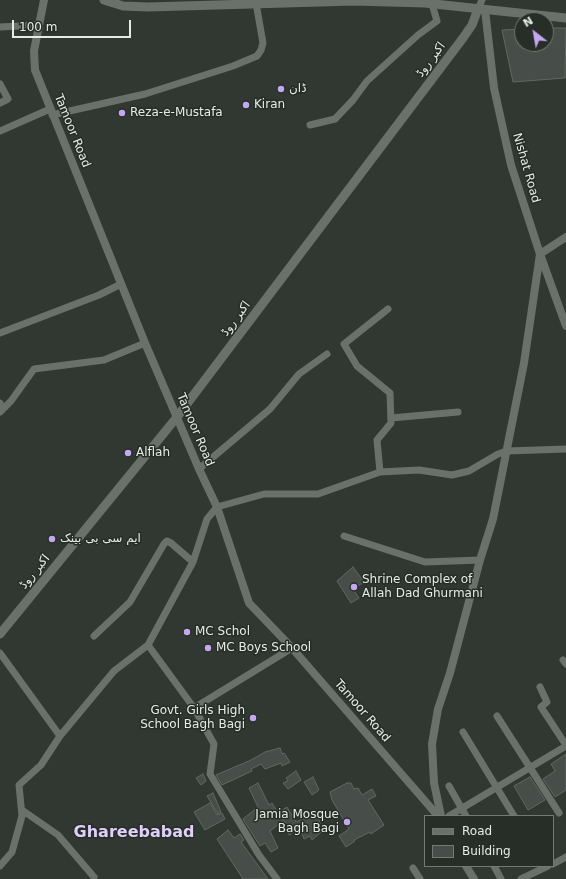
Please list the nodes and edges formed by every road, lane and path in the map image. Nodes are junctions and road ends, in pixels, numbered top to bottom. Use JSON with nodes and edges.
{"nodes":[{"id":1,"x":44,"y":0,"type":"edge"},
{"id":2,"x":104,"y":0,"type":"edge"},
{"id":3,"x":482,"y":0,"type":"edge"},
{"id":4,"x":256,"y":3,"type":"junction"},
{"id":5,"x":432,"y":4,"type":"junction"},
{"id":6,"x":482,"y":10,"type":"junction"},
{"id":7,"x":566,"y":18,"type":"edge"},
{"id":8,"x":39,"y":25,"type":"junction"},
{"id":9,"x":0,"y":27,"type":"edge"},
{"id":10,"x":0,"y":84,"type":"edge"},
{"id":11,"x":0,"y":103,"type":"edge"},
{"id":12,"x":51,"y":112,"type":"junction"},
{"id":13,"x":310,"y":125,"type":"dead end"},
{"id":14,"x":0,"y":131,"type":"edge"},
{"id":15,"x":566,"y":237,"type":"edge"},
{"id":16,"x":540,"y":254,"type":"junction"},
{"id":17,"x":121,"y":284,"type":"junction"},
{"id":18,"x":388,"y":309,"type":"dead end"},
{"id":19,"x":566,"y":326,"type":"edge"},
{"id":20,"x":0,"y":333,"type":"edge"},
{"id":21,"x":145,"y":343,"type":"junction"},
{"id":22,"x":326,"y":354,"type":"dead end"},
{"id":23,"x":0,"y":403,"type":"edge"},
{"id":24,"x":1,"y":411,"type":"edge"},
{"id":25,"x":458,"y":412,"type":"dead end"},
{"id":26,"x":177,"y":417,"type":"junction"},
{"id":27,"x":391,"y":418,"type":"junction"},
{"id":28,"x":566,"y":450,"type":"edge"},
{"id":29,"x":507,"y":451,"type":"junction"},
{"id":30,"x":199,"y":469,"type":"junction"},
{"id":31,"x":380,"y":472,"type":"junction"},
{"id":32,"x":217,"y":507,"type":"junction"},
{"id":33,"x":344,"y":536,"type":"dead end"},
{"id":34,"x":480,"y":560,"type":"junction"},
{"id":35,"x":193,"y":562,"type":"junction"},
{"id":36,"x":0,"y":634,"type":"edge"},
{"id":37,"x":94,"y":636,"type":"dead end"},
{"id":38,"x":148,"y":645,"type":"junction"},
{"id":39,"x":292,"y":648,"type":"junction"},
{"id":40,"x":0,"y":654,"type":"edge"},
{"id":41,"x":540,"y":687,"type":"dead end"},
{"id":42,"x":194,"y":708,"type":"junction"},
{"id":43,"x":497,"y":716,"type":"dead end"},
{"id":44,"x":463,"y":732,"type":"dead end"},
{"id":45,"x":60,"y":736,"type":"junction"},
{"id":46,"x":566,"y":746,"type":"edge"},
{"id":47,"x":529,"y":768,"type":"junction"},
{"id":48,"x":449,"y":786,"type":"dead end"},
{"id":49,"x":496,"y":788,"type":"junction"},
{"id":50,"x":462,"y":808,"type":"junction"},
{"id":51,"x":22,"y":810,"type":"junction"},
{"id":52,"x":559,"y":813,"type":"dead end"},
{"id":53,"x":438,"y":815,"type":"edge"},
{"id":54,"x":439,"y":815,"type":"edge"},
{"id":55,"x":451,"y":815,"type":"edge"},
{"id":56,"x":466,"y":815,"type":"edge"},
{"id":57,"x":513,"y":815,"type":"edge"},
{"id":58,"x":566,"y":857,"type":"edge"},
{"id":59,"x":554,"y":863,"type":"edge"},
{"id":60,"x":0,"y":866,"type":"edge"},
{"id":61,"x":467,"y":867,"type":"edge"},
{"id":62,"x":495,"y":867,"type":"edge"},
{"id":63,"x":546,"y":867,"type":"edge"},
{"id":64,"x":413,"y":868,"type":"dead end"},
{"id":65,"x":94,"y":877,"type":"dead end"},
{"id":66,"x":277,"y":879,"type":"edge"},
{"id":67,"x":420,"y":879,"type":"edge"},
{"id":68,"x":474,"y":879,"type":"edge"},
{"id":69,"x":501,"y":879,"type":"edge"},
{"id":70,"x":521,"y":879,"type":"edge"}],
"edges":[{"from":1,"to":8,"type":"street","name":"Tamoor Road"},
{"from":2,"to":4,"type":"main road"},
{"from":3,"to":6,"type":"street"},
{"from":4,"to":5,"type":"main road"},
{"from":4,"to":12,"type":"street"},
{"from":5,"to":6,"type":"main road"},
{"from":5,"to":13,"type":"street"},
{"from":6,"to":7,"type":"main road"},
{"from":6,"to":16,"type":"street","name":"Nishat Road"},
{"from":6,"to":26,"type":"main road","name":"اکبر روڈ"},
{"from":8,"to":9,"type":"street"},
{"from":8,"to":12,"type":"street","name":"Tamoor Road"},
{"from":10,"to":11,"type":"street"},
{"from":12,"to":14,"type":"street"},
{"from":12,"to":17,"type":"street","name":"Tamoor Road"},
{"from":15,"to":16,"type":"street"},
{"from":16,"to":19,"type":"street","name":"Nishat Road"},
{"from":16,"to":29,"type":"street"},
{"from":17,"to":20,"type":"street"},
{"from":17,"to":21,"type":"street","name":"Tamoor Road"},
{"from":18,"to":27,"type":"street"},
{"from":21,"to":24,"type":"street"},
{"from":21,"to":26,"type":"street","name":"Tamoor Road"},
{"from":22,"to":30,"type":"street"},
{"from":23,"to":24,"type":"street"},
{"from":25,"to":27,"type":"street"},
{"from":26,"to":30,"type":"street","name":"Tamoor Road"},
{"from":26,"to":36,"type":"main road","name":"اکبر روڈ"},
{"from":27,"to":31,"type":"street"},
{"from":28,"to":29,"type":"street"},
{"from":29,"to":31,"type":"street"},
{"from":29,"to":34,"type":"street"},
{"from":30,"to":32,"type":"street","name":"Tamoor Road"},
{"from":31,"to":32,"type":"street"},
{"from":32,"to":35,"type":"street"},
{"from":32,"to":39,"type":"street","name":"Tamoor Road"},
{"from":33,"to":34,"type":"street"},
{"from":34,"to":54,"type":"street"},
{"from":35,"to":37,"type":"street"},
{"from":35,"to":38,"type":"street"},
{"from":38,"to":42,"type":"street"},
{"from":38,"to":45,"type":"street"},
{"from":39,"to":42,"type":"street"},
{"from":39,"to":53,"type":"street","name":"Tamoor Road"},
{"from":40,"to":45,"type":"street"},
{"from":41,"to":46,"type":"street"},
{"from":42,"to":66,"type":"street"},
{"from":43,"to":47,"type":"street"},
{"from":44,"to":49,"type":"street"},
{"from":45,"to":51,"type":"street"},
{"from":46,"to":47,"type":"street"},
{"from":47,"to":49,"type":"street"},
{"from":47,"to":52,"type":"street"},
{"from":48,"to":50,"type":"street"},
{"from":49,"to":50,"type":"street"},
{"from":49,"to":57,"type":"street"},
{"from":50,"to":55,"type":"street"},
{"from":50,"to":56,"type":"street"},
{"from":51,"to":60,"type":"street"},
{"from":51,"to":65,"type":"street"},
{"from":58,"to":59,"type":"street"},
{"from":61,"to":68,"type":"street"},
{"from":62,"to":69,"type":"street"},
{"from":63,"to":70,"type":"street"},
{"from":64,"to":67,"type":"street"}]}
